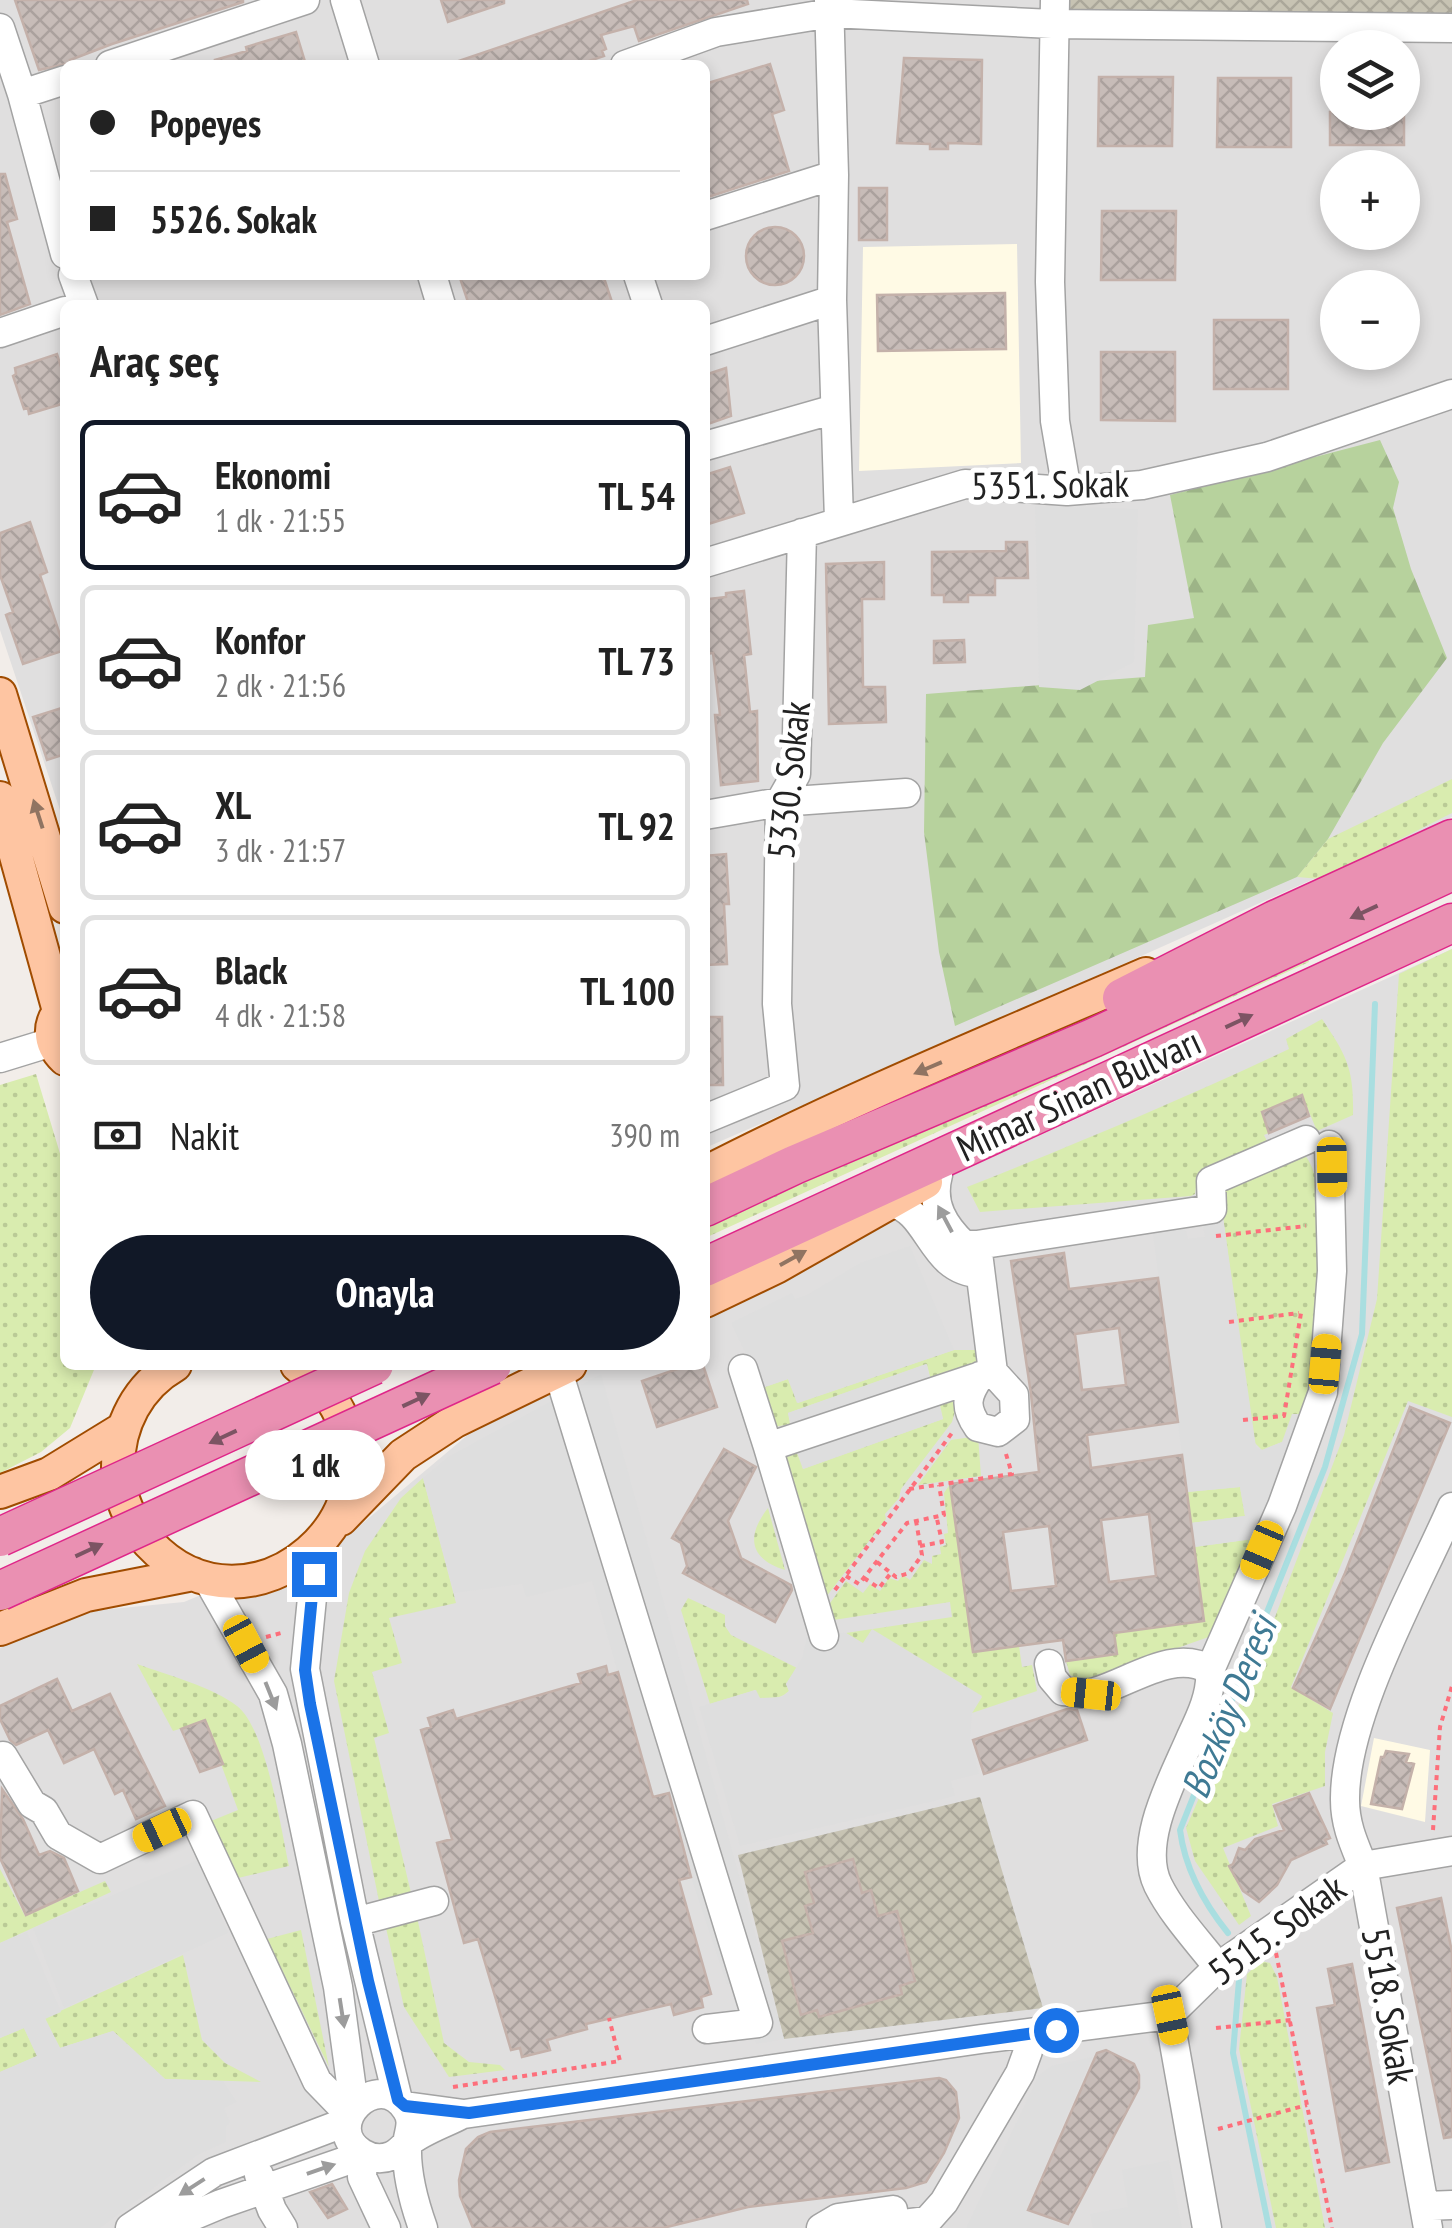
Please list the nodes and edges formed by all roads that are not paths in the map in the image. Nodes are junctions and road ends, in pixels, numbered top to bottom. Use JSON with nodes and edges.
{"nodes":[{"id":1,"x":305,"y":0,"type":"edge"},
{"id":2,"x":345,"y":0,"type":"edge"},
{"id":3,"x":830,"y":7,"type":"edge"},
{"id":4,"x":1054,"y":12,"type":"edge"},
{"id":5,"x":0,"y":28,"type":"edge"},
{"id":6,"x":1452,"y":28,"type":"edge"},
{"id":7,"x":125,"y":60,"type":"edge"},
{"id":8,"x":363,"y":60,"type":"edge"},
{"id":9,"x":640,"y":60,"type":"edge"},
{"id":10,"x":60,"y":82,"type":"edge"},
{"id":11,"x":22,"y":94,"type":"junction"},
{"id":12,"x":834,"y":175,"type":"junction"},
{"id":13,"x":710,"y":214,"type":"edge"},
{"id":14,"x":60,"y":234,"type":"edge"},
{"id":15,"x":832,"y":300,"type":"junction"},
{"id":16,"x":60,"y":312,"type":"edge"},
{"id":17,"x":0,"y":333,"type":"edge"},
{"id":18,"x":710,"y":339,"type":"edge"},
{"id":19,"x":1452,"y":394,"type":"edge"},
{"id":20,"x":835,"y":410,"type":"junction"},
{"id":21,"x":710,"y":445,"type":"edge"},
{"id":22,"x":1067,"y":492,"type":"junction"},
{"id":23,"x":839,"y":520,"type":"junction"},
{"id":24,"x":802,"y":534,"type":"junction"},
{"id":25,"x":710,"y":562,"type":"edge"},
{"id":26,"x":0,"y":694,"type":"edge"},
{"id":27,"x":906,"y":794,"type":"dead end"},
{"id":28,"x":0,"y":798,"type":"edge"},
{"id":29,"x":780,"y":802,"type":"junction"},
{"id":30,"x":710,"y":814,"type":"edge"},
{"id":31,"x":1452,"y":839,"type":"edge"},
{"id":32,"x":9,"y":869,"type":"edge"},
{"id":33,"x":1452,"y":871,"type":"edge"},
{"id":34,"x":60,"y":891,"type":"edge"},
{"id":35,"x":1275,"y":920,"type":"junction"},
{"id":36,"x":1452,"y":923,"type":"edge"},
{"id":37,"x":60,"y":1030,"type":"edge"},
{"id":38,"x":0,"y":1058,"type":"edge"},
{"id":39,"x":1119,"y":1076,"type":"junction"},
{"id":40,"x":710,"y":1116,"type":"edge"},
{"id":41,"x":794,"y":1165,"type":"junction"},
{"id":42,"x":938,"y":1175,"type":"junction"},
{"id":43,"x":713,"y":1192,"type":"edge"},
{"id":44,"x":890,"y":1202,"type":"junction"},
{"id":45,"x":979,"y":1259,"type":"junction"},
{"id":46,"x":710,"y":1265,"type":"edge"},
{"id":47,"x":710,"y":1299,"type":"edge"},
{"id":48,"x":742,"y":1369,"type":"dead end"},
{"id":49,"x":131,"y":1370,"type":"edge"},
{"id":50,"x":169,"y":1370,"type":"edge"},
{"id":51,"x":303,"y":1370,"type":"edge"},
{"id":52,"x":363,"y":1370,"type":"edge"},
{"id":53,"x":481,"y":1370,"type":"edge"},
{"id":54,"x":560,"y":1370,"type":"edge"},
{"id":55,"x":565,"y":1370,"type":"edge"},
{"id":56,"x":986,"y":1374,"type":"junction"},
{"id":57,"x":128,"y":1418,"type":"junction"},
{"id":58,"x":768,"y":1446,"type":"junction"},
{"id":59,"x":0,"y":1492,"type":"edge"},
{"id":60,"x":1452,"y":1507,"type":"edge"},
{"id":61,"x":326,"y":1536,"type":"junction"},
{"id":62,"x":0,"y":1537,"type":"edge"},
{"id":63,"x":1438,"y":1568,"type":"edge"},
{"id":64,"x":201,"y":1577,"type":"junction"},
{"id":65,"x":0,"y":1591,"type":"edge"},
{"id":66,"x":820,"y":1625,"type":"road end"},
{"id":67,"x":0,"y":1629,"type":"edge"},
{"id":68,"x":1048,"y":1664,"type":"dead end"},
{"id":69,"x":1210,"y":1670,"type":"junction"},
{"id":70,"x":0,"y":1757,"type":"edge"},
{"id":71,"x":1444,"y":1853,"type":"edge"},
{"id":72,"x":1363,"y":1866,"type":"junction"},
{"id":73,"x":434,"y":1901,"type":"dead end"},
{"id":74,"x":355,"y":1922,"type":"junction"},
{"id":75,"x":1218,"y":1967,"type":"junction"},
{"id":76,"x":1170,"y":2015,"type":"junction"},
{"id":77,"x":706,"y":2030,"type":"dead end"},
{"id":78,"x":1028,"y":2051,"type":"dead end"},
{"id":79,"x":401,"y":2103,"type":"junction"},
{"id":80,"x":350,"y":2114,"type":"junction"},
{"id":81,"x":464,"y":2114,"type":"junction"},
{"id":82,"x":407,"y":2143,"type":"junction"},
{"id":83,"x":364,"y":2154,"type":"junction"},
{"id":84,"x":253,"y":2160,"type":"junction"},
{"id":85,"x":264,"y":2189,"type":"junction"},
{"id":86,"x":944,"y":2202,"type":"junction"},
{"id":87,"x":1435,"y":2213,"type":"edge"},
{"id":88,"x":1200,"y":2227,"type":"edge"},
{"id":89,"x":130,"y":2228,"type":"edge"},
{"id":90,"x":164,"y":2228,"type":"edge"},
{"id":91,"x":283,"y":2228,"type":"edge"},
{"id":92,"x":386,"y":2228,"type":"edge"},
{"id":93,"x":423,"y":2228,"type":"edge"},
{"id":94,"x":821,"y":2228,"type":"edge"},
{"id":95,"x":872,"y":2228,"type":"edge"}],
"edges":[{"from":1,"to":7,"type":"street"},
{"from":2,"to":8,"type":"street"},
{"from":3,"to":4,"type":"street"},
{"from":3,"to":9,"type":"street"},
{"from":3,"to":12,"type":"street"},
{"from":4,"to":6,"type":"street"},
{"from":4,"to":22,"type":"street"},
{"from":5,"to":11,"type":"street"},
{"from":10,"to":11,"type":"street"},
{"from":11,"to":14,"type":"street"},
{"from":12,"to":13,"type":"street"},
{"from":12,"to":15,"type":"street"},
{"from":15,"to":18,"type":"street"},
{"from":15,"to":20,"type":"street"},
{"from":16,"to":17,"type":"street"},
{"from":19,"to":22,"type":"street","name":"5351. Sokak"},
{"from":20,"to":21,"type":"street"},
{"from":20,"to":23,"type":"street"},
{"from":22,"to":23,"type":"street","name":"5351. Sokak"},
{"from":23,"to":24,"type":"street","name":"5351. Sokak"},
{"from":24,"to":25,"type":"street","name":"5351. Sokak"},
{"from":24,"to":29,"type":"street","name":"5330. Sokak"},
{"from":34,"to":26,"type":"main road","one_way":true},
{"from":27,"to":29,"type":"street"},
{"from":28,"to":32,"type":"main road"},
{"from":29,"to":30,"type":"street"},
{"from":29,"to":40,"type":"street","name":"5330. Sokak"},
{"from":31,"to":35,"type":"highway"},
{"from":32,"to":37,"type":"main road"},
{"from":33,"to":41,"type":"highway","name":"Mimar Sinan Bulvarı","one_way":true},
{"from":35,"to":41,"type":"highway"},
{"from":35,"to":43,"type":"main road","one_way":true},
{"from":39,"to":36,"type":"highway","name":"Mimar Sinan Bulvarı","one_way":true},
{"from":37,"to":38,"type":"street"},
{"from":39,"to":42,"type":"main road"},
{"from":39,"to":46,"type":"highway","name":"Mimar Sinan Bulvarı"},
{"from":41,"to":43,"type":"highway","name":"Mimar Sinan Bulvarı"},
{"from":42,"to":44,"type":"main road"},
{"from":45,"to":42,"type":"street","one_way":true},
{"from":44,"to":45,"type":"street"},
{"from":47,"to":44,"type":"main road","one_way":true},
{"from":45,"to":56,"type":"street"},
{"from":45,"to":69,"type":"street"},
{"from":48,"to":58,"type":"street"},
{"from":49,"to":57,"type":"main road"},
{"from":50,"to":57,"type":"main road"},
{"from":51,"to":61,"type":"main road"},
{"from":52,"to":62,"type":"highway","one_way":true,"bridge":true},
{"from":65,"to":53,"type":"highway","one_way":true,"bridge":true},
{"from":54,"to":61,"type":"main road"},
{"from":55,"to":77,"type":"street"},
{"from":56,"to":56,"type":"street"},
{"from":56,"to":58,"type":"street"},
{"from":57,"to":59,"type":"main road"},
{"from":57,"to":64,"type":"main road"},
{"from":58,"to":66,"type":"street"},
{"from":60,"to":63,"type":"street","name":"5518. Sokak"},
{"from":61,"to":64,"type":"main road"},
{"from":61,"to":74,"type":"street"},
{"from":63,"to":72,"type":"street","name":"5518. Sokak"},
{"from":64,"to":67,"type":"main road"},
{"from":64,"to":80,"type":"street","one_way":true},
{"from":68,"to":69,"type":"street"},
{"from":69,"to":75,"type":"street"},
{"from":70,"to":80,"type":"street"},
{"from":71,"to":72,"type":"street","name":"5515. Sokak"},
{"from":72,"to":75,"type":"street","name":"5515. Sokak"},
{"from":72,"to":87,"type":"street","name":"5518. Sokak"},
{"from":73,"to":74,"type":"street"},
{"from":74,"to":79,"type":"street"},
{"from":75,"to":76,"type":"street","name":"5515. Sokak"},
{"from":76,"to":81,"type":"street"},
{"from":76,"to":88,"type":"street"},
{"from":78,"to":86,"type":"street"},
{"from":79,"to":80,"type":"street"},
{"from":79,"to":81,"type":"street"},
{"from":79,"to":82,"type":"street"},
{"from":80,"to":83,"type":"street"},
{"from":80,"to":84,"type":"street"},
{"from":81,"to":82,"type":"street"},
{"from":82,"to":83,"type":"street"},
{"from":82,"to":93,"type":"street"},
{"from":85,"to":83,"type":"street","one_way":true},
{"from":83,"to":92,"type":"street"},
{"from":84,"to":85,"type":"street"},
{"from":84,"to":89,"type":"street","one_way":true},
{"from":85,"to":90,"type":"street"},
{"from":85,"to":91,"type":"street"},
{"from":86,"to":94,"type":"street"},
{"from":86,"to":95,"type":"street"}]}
